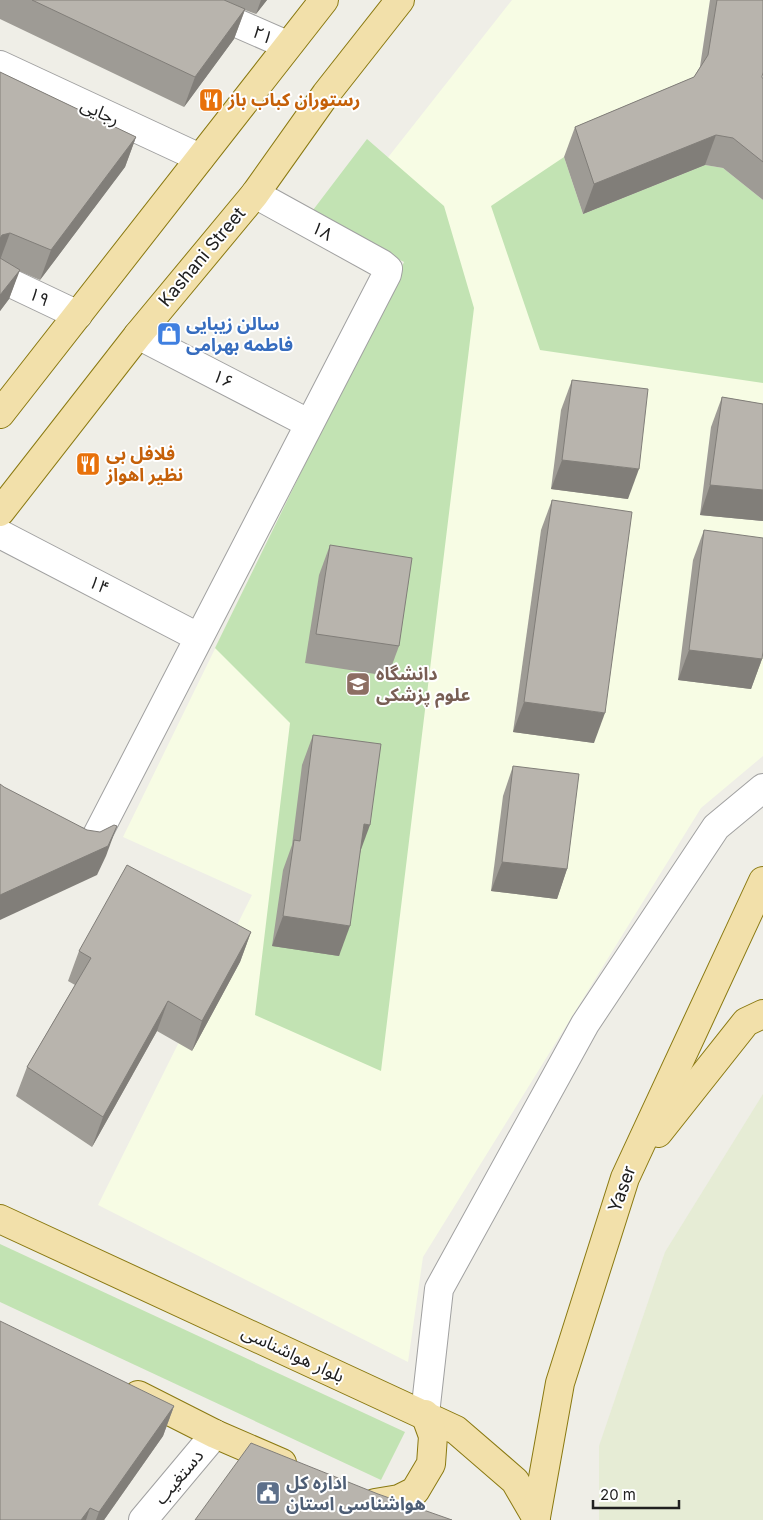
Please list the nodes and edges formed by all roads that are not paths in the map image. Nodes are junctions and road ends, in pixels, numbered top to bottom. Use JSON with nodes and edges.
{"nodes":[{"id":1,"x":184,"y":0,"type":"edge"},
{"id":2,"x":324,"y":0,"type":"edge"},
{"id":3,"x":400,"y":0,"type":"edge"},
{"id":4,"x":287,"y":46,"type":"junction"},
{"id":5,"x":0,"y":66,"type":"edge"},
{"id":6,"x":200,"y":158,"type":"junction"},
{"id":7,"x":254,"y":194,"type":"junction"},
{"id":8,"x":0,"y":278,"type":"edge"},
{"id":9,"x":78,"y":315,"type":"junction"},
{"id":10,"x":138,"y":335,"type":"junction"},
{"id":11,"x":0,"y":414,"type":"edge"},
{"id":12,"x":308,"y":423,"type":"junction"},
{"id":13,"x":0,"y":512,"type":"edge"},
{"id":14,"x":0,"y":534,"type":"edge"},
{"id":15,"x":198,"y":637,"type":"junction"},
{"id":16,"x":763,"y":788,"type":"edge"},
{"id":17,"x":50,"y":828,"type":"edge"},
{"id":18,"x":763,"y":881,"type":"edge"},
{"id":19,"x":763,"y":1014,"type":"edge"},
{"id":20,"x":625,"y":1178,"type":"junction"},
{"id":21,"x":0,"y":1219,"type":"edge"},
{"id":22,"x":112,"y":1382,"type":"edge"},
{"id":23,"x":424,"y":1414,"type":"junction"},
{"id":24,"x":215,"y":1434,"type":"junction"},
{"id":25,"x":304,"y":1472,"type":"edge"},
{"id":26,"x":348,"y":1492,"type":"edge"},
{"id":27,"x":375,"y":1503,"type":"junction"},
{"id":28,"x":530,"y":1519,"type":"edge"},
{"id":29,"x":143,"y":1520,"type":"edge"},
{"id":30,"x":420,"y":1520,"type":"edge"}],
"edges":[{"from":1,"to":4,"type":"street","name":"۲۱"},
{"from":2,"to":4,"type":"main road"},
{"from":3,"to":7,"type":"main road","name":"Kashani Street"},
{"from":4,"to":6,"type":"main road"},
{"from":5,"to":6,"type":"street","name":"رجایی"},
{"from":6,"to":9,"type":"main road"},
{"from":7,"to":10,"type":"main road","name":"Kashani Street"},
{"from":7,"to":12,"type":"street","name":"۱۸"},
{"from":8,"to":9,"type":"street","name":"۱۹"},
{"from":9,"to":11,"type":"main road"},
{"from":10,"to":12,"type":"street","name":"۱۶"},
{"from":10,"to":13,"type":"main road","name":"Kashani Street"},
{"from":12,"to":15,"type":"street"},
{"from":14,"to":15,"type":"street","name":"۱۴"},
{"from":15,"to":17,"type":"street"},
{"from":16,"to":23,"type":"street"},
{"from":18,"to":20,"type":"main road","name":"Yaser"},
{"from":19,"to":20,"type":"main road"},
{"from":20,"to":28,"type":"main road","name":"Yaser"},
{"from":21,"to":23,"type":"main road","name":"بلوار هواشناسی"},
{"from":22,"to":24,"type":"main road"},
{"from":23,"to":27,"type":"main road"},
{"from":23,"to":28,"type":"main road","name":"بلوار هواشناسی"},
{"from":24,"to":25,"type":"main road"},
{"from":24,"to":29,"type":"street","name":"دستغیب"},
{"from":26,"to":27,"type":"main road"},
{"from":27,"to":30,"type":"main road"}]}
